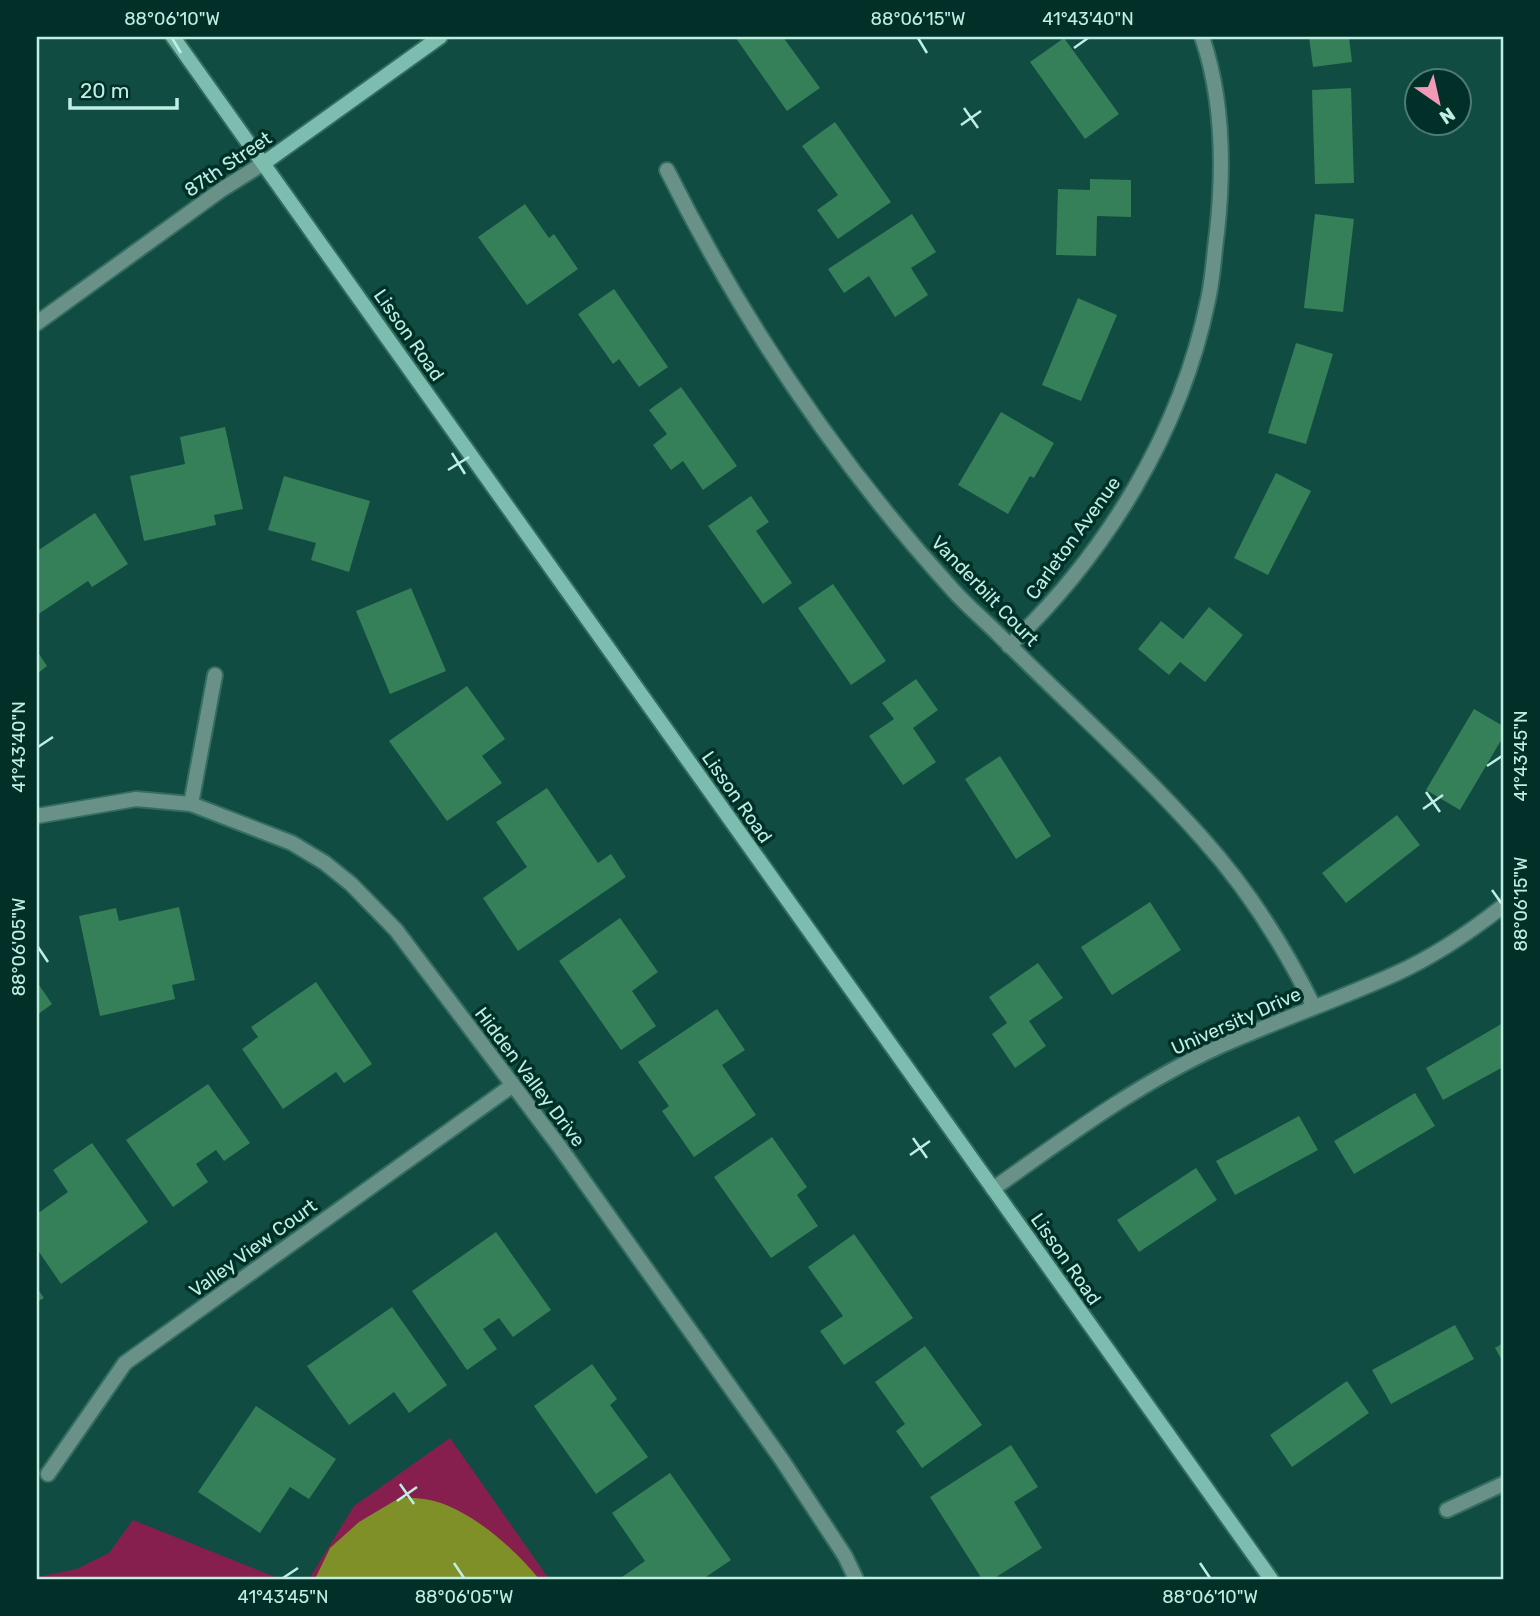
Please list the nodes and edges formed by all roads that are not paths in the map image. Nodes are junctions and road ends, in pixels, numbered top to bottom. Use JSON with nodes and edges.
{"nodes":[{"id":1,"x":173,"y":37,"type":"edge"},
{"id":2,"x":440,"y":37,"type":"edge"},
{"id":3,"x":1202,"y":37,"type":"edge"},
{"id":4,"x":264,"y":163,"type":"junction"},
{"id":5,"x":667,"y":170,"type":"dead end"},
{"id":6,"x":37,"y":323,"type":"edge"},
{"id":7,"x":1009,"y":646,"type":"junction"},
{"id":8,"x":215,"y":675,"type":"dead end"},
{"id":9,"x":191,"y":804,"type":"junction"},
{"id":10,"x":37,"y":816,"type":"edge"},
{"id":11,"x":1503,"y":906,"type":"edge"},
{"id":12,"x":1314,"y":1007,"type":"junction"},
{"id":13,"x":513,"y":1085,"type":"junction"},
{"id":14,"x":993,"y":1189,"type":"junction"},
{"id":15,"x":48,"y":1474,"type":"dead end"},
{"id":16,"x":1503,"y":1484,"type":"edge"},
{"id":17,"x":1447,"y":1510,"type":"dead end"},
{"id":18,"x":856,"y":1579,"type":"edge"},
{"id":19,"x":1271,"y":1579,"type":"edge"}],
"edges":[{"from":1,"to":4,"type":"street","name":"Lisson Road"},
{"from":2,"to":4,"type":"street","name":"87th Street"},
{"from":3,"to":7,"type":"street","name":"Carleton Avenue"},
{"from":4,"to":6,"type":"street","name":"87th Street"},
{"from":4,"to":14,"type":"street","name":"Lisson Road"},
{"from":5,"to":7,"type":"street","name":"Vanderbilt Court"},
{"from":7,"to":12,"type":"street","name":"Vanderbilt Court"},
{"from":8,"to":9,"type":"street"},
{"from":9,"to":10,"type":"street","name":"Hidden Valley Drive"},
{"from":9,"to":13,"type":"street","name":"Hidden Valley Drive"},
{"from":11,"to":12,"type":"street","name":"University Drive"},
{"from":12,"to":14,"type":"street","name":"University Drive"},
{"from":13,"to":15,"type":"street","name":"Valley View Court"},
{"from":13,"to":18,"type":"street","name":"Hidden Valley Drive"},
{"from":14,"to":19,"type":"street","name":"Lisson Road"},
{"from":16,"to":17,"type":"street"}]}
